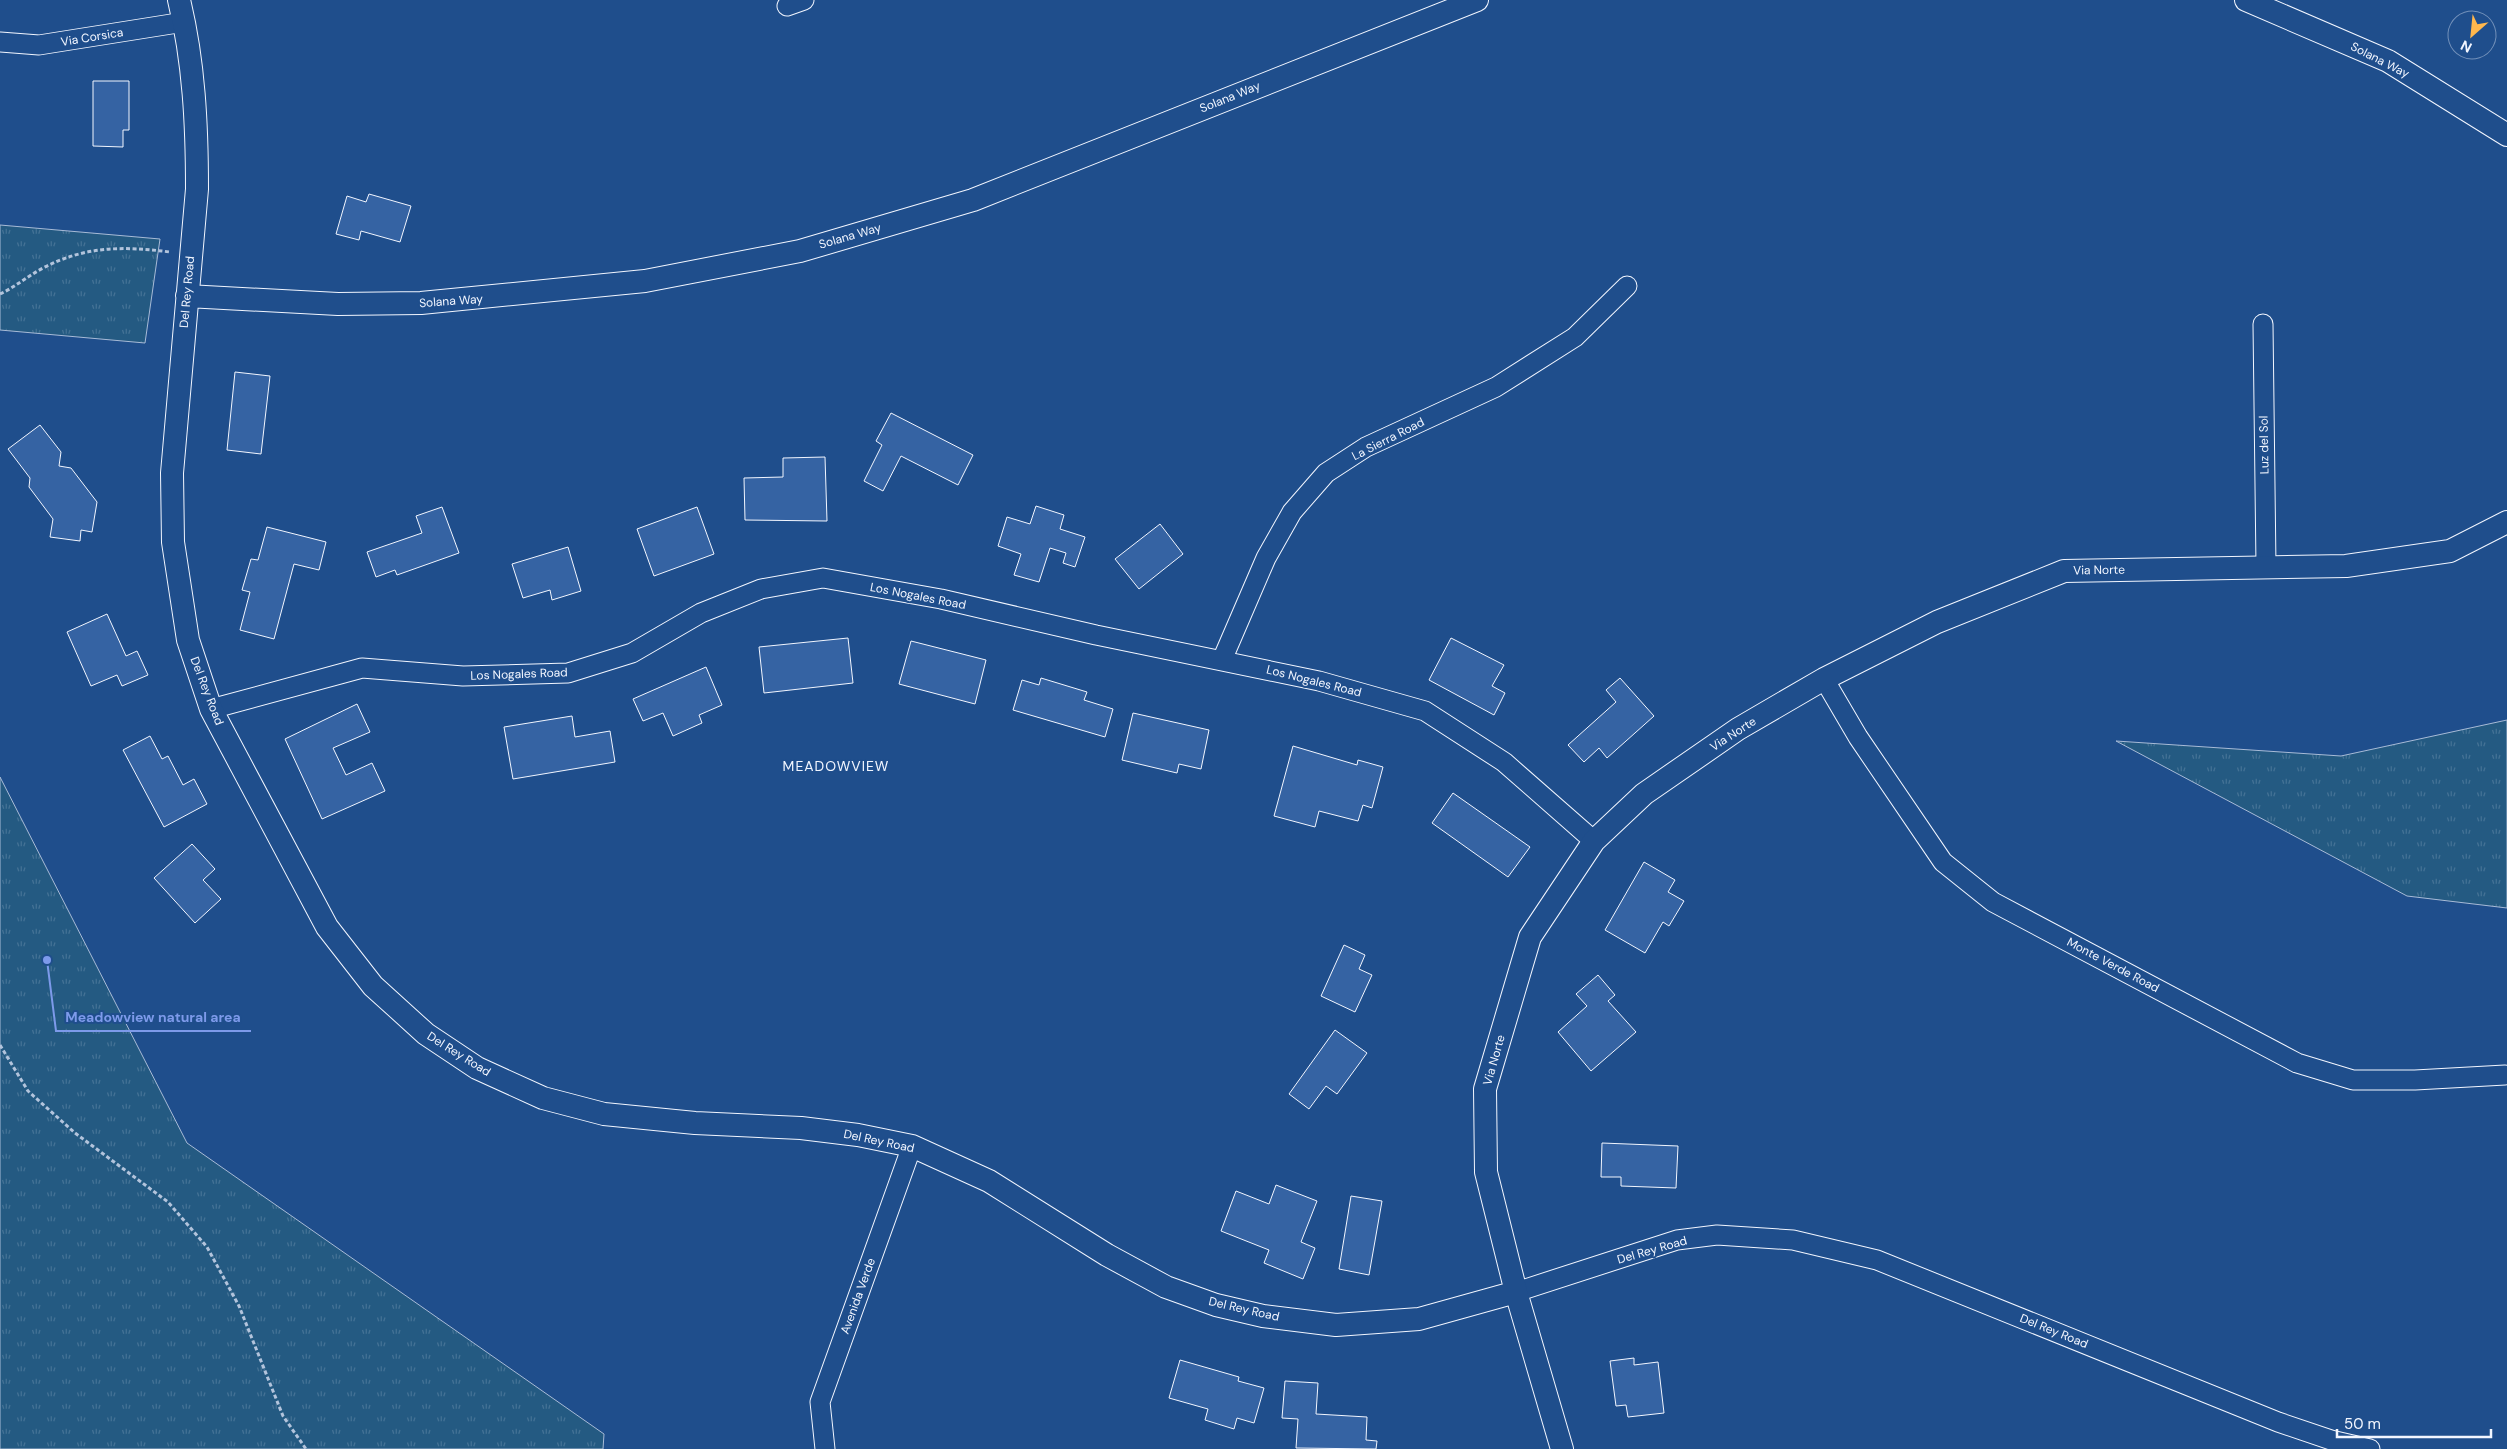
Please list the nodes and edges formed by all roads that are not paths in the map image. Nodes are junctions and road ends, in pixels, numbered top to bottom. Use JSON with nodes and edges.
{"nodes":[{"id":1,"x":179,"y":0,"type":"edge"},
{"id":2,"x":1477,"y":0,"type":"edge"},
{"id":3,"x":2246,"y":0,"type":"edge"},
{"id":4,"x":184,"y":22,"type":"junction"},
{"id":5,"x":0,"y":42,"type":"edge"},
{"id":6,"x":2507,"y":135,"type":"edge"},
{"id":7,"x":1627,"y":286,"type":"dead end"},
{"id":8,"x":187,"y":296,"type":"junction"},
{"id":9,"x":2263,"y":324,"type":"dead end"},
{"id":10,"x":2507,"y":522,"type":"edge"},
{"id":11,"x":2266,"y":566,"type":"junction"},
{"id":12,"x":1222,"y":660,"type":"junction"},
{"id":13,"x":1824,"y":679,"type":"junction"},
{"id":14,"x":211,"y":708,"type":"junction"},
{"id":15,"x":1594,"y":841,"type":"junction"},
{"id":16,"x":2505,"y":1075,"type":"dead end"},
{"id":17,"x":912,"y":1146,"type":"junction"},
{"id":18,"x":1516,"y":1292,"type":"junction"},
{"id":19,"x":824,"y":1449,"type":"edge"},
{"id":20,"x":1562,"y":1449,"type":"edge"},
{"id":21,"x":2370,"y":1449,"type":"edge"}],
"edges":[{"from":1,"to":4,"type":"street","name":"Del Rey Road"},
{"from":2,"to":8,"type":"street","name":"Solana Way"},
{"from":3,"to":6,"type":"street","name":"Solana Way"},
{"from":4,"to":5,"type":"street","name":"Via Corsica"},
{"from":4,"to":8,"type":"street","name":"Del Rey Road"},
{"from":7,"to":12,"type":"street","name":"La Sierra Road"},
{"from":8,"to":14,"type":"street","name":"Del Rey Road"},
{"from":9,"to":11,"type":"street","name":"Luz del Sol"},
{"from":10,"to":11,"type":"street","name":"Via Norte"},
{"from":11,"to":13,"type":"street","name":"Via Norte"},
{"from":12,"to":14,"type":"street","name":"Los Nogales Road"},
{"from":12,"to":15,"type":"street","name":"Los Nogales Road"},
{"from":13,"to":15,"type":"street","name":"Via Norte"},
{"from":13,"to":16,"type":"street","name":"Monte Verde Road"},
{"from":14,"to":17,"type":"street","name":"Del Rey Road"},
{"from":15,"to":18,"type":"street","name":"Via Norte"},
{"from":17,"to":18,"type":"street","name":"Del Rey Road"},
{"from":17,"to":19,"type":"street","name":"Avenida Verde"},
{"from":18,"to":20,"type":"street","name":"Via Norte"},
{"from":18,"to":21,"type":"street","name":"Del Rey Road"}]}
